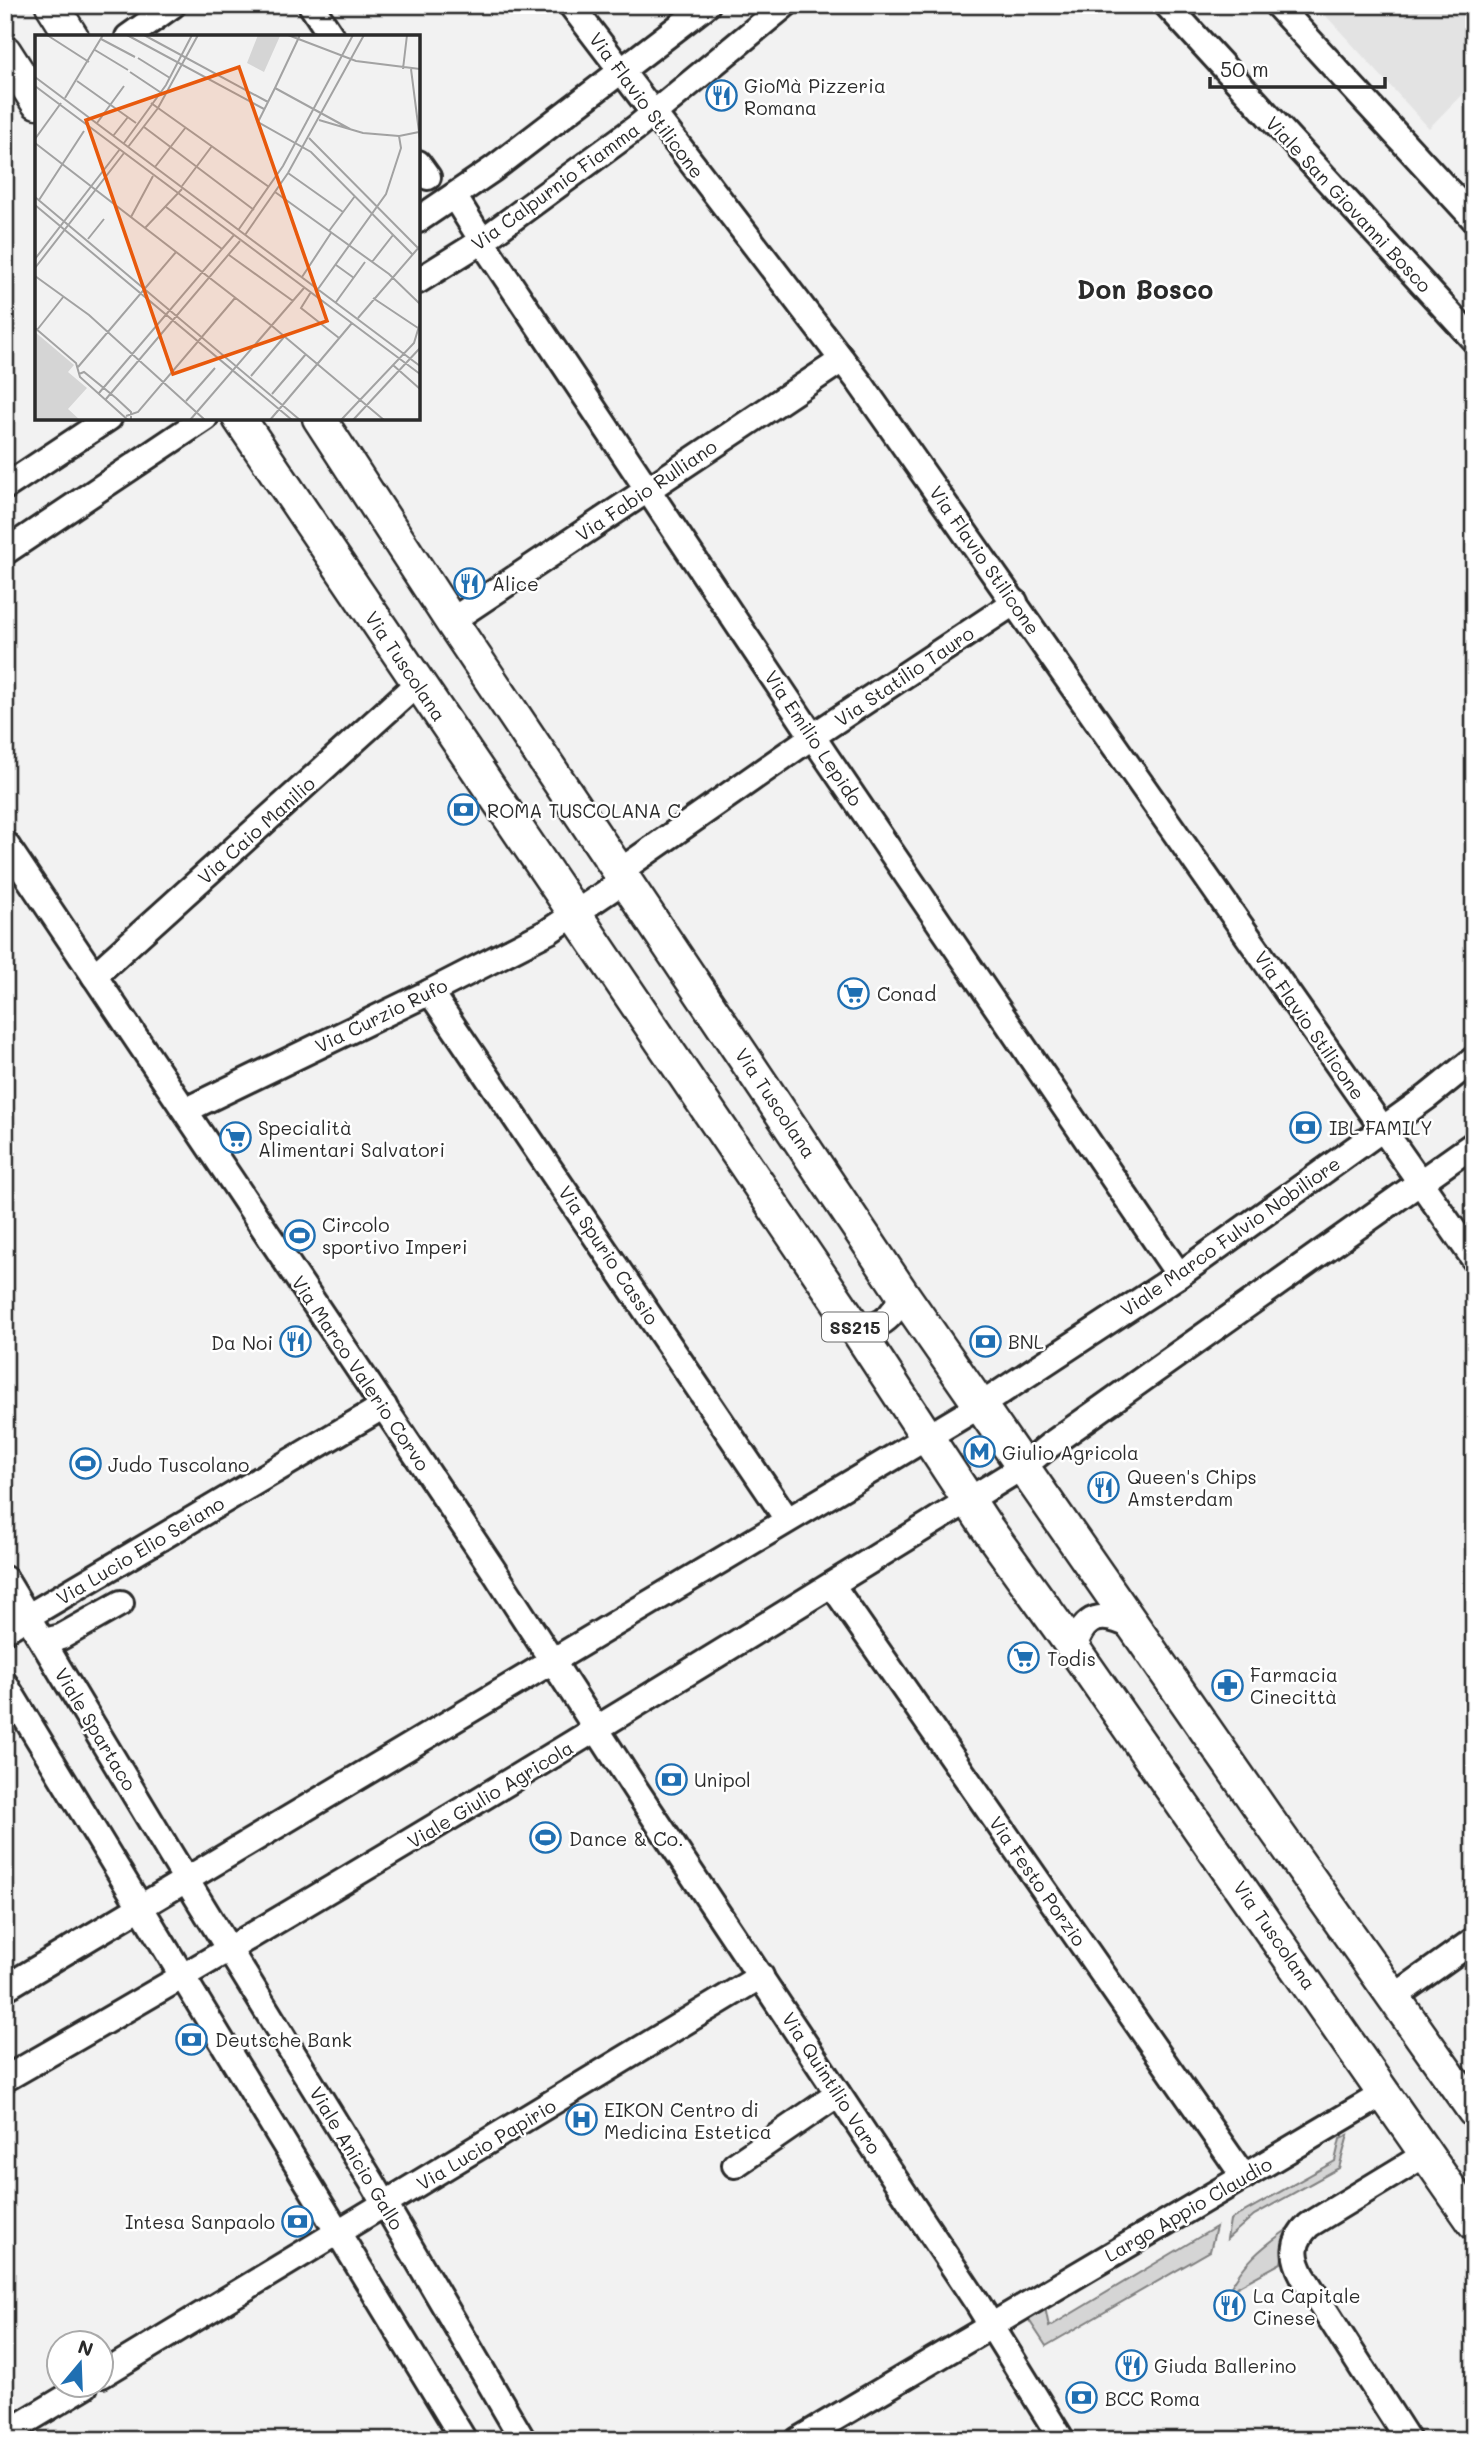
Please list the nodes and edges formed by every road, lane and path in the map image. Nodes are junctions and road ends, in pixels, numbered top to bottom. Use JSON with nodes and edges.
{"nodes":[{"id":1,"x":52,"y":5,"type":"edge"},
{"id":2,"x":173,"y":5,"type":"edge"},
{"id":3,"x":311,"y":5,"type":"edge"},
{"id":4,"x":571,"y":5,"type":"edge"},
{"id":5,"x":707,"y":5,"type":"edge"},
{"id":6,"x":785,"y":5,"type":"edge"},
{"id":7,"x":1167,"y":5,"type":"edge"},
{"id":8,"x":1277,"y":5,"type":"edge"},
{"id":9,"x":71,"y":35,"type":"edge"},
{"id":10,"x":131,"y":35,"type":"edge"},
{"id":11,"x":331,"y":35,"type":"edge"},
{"id":12,"x":5,"y":52,"type":"edge"},
{"id":13,"x":616,"y":62,"type":"junction"},
{"id":14,"x":35,"y":100,"type":"edge"},
{"id":15,"x":654,"y":115,"type":"junction"},
{"id":16,"x":454,"y":197,"type":"junction"},
{"id":17,"x":420,"y":219,"type":"edge"},
{"id":18,"x":1474,"y":219,"type":"edge"},
{"id":19,"x":482,"y":241,"type":"junction"},
{"id":20,"x":420,"y":280,"type":"edge"},
{"id":21,"x":1474,"y":340,"type":"edge"},
{"id":22,"x":842,"y":360,"type":"junction"},
{"id":23,"x":106,"y":420,"type":"edge"},
{"id":24,"x":202,"y":420,"type":"edge"},
{"id":25,"x":240,"y":420,"type":"edge"},
{"id":26,"x":319,"y":420,"type":"edge"},
{"id":27,"x":5,"y":487,"type":"edge"},
{"id":28,"x":647,"y":489,"type":"junction"},
{"id":29,"x":5,"y":552,"type":"edge"},
{"id":30,"x":1015,"y":602,"type":"junction"},
{"id":31,"x":451,"y":621,"type":"junction"},
{"id":32,"x":418,"y":683,"type":"junction"},
{"id":33,"x":813,"y":736,"type":"junction"},
{"id":34,"x":5,"y":843,"type":"edge"},
{"id":35,"x":623,"y":875,"type":"junction"},
{"id":36,"x":573,"y":914,"type":"junction"},
{"id":37,"x":94,"y":976,"type":"junction"},
{"id":38,"x":430,"y":992,"type":"junction"},
{"id":39,"x":1474,"y":1059,"type":"edge"},
{"id":40,"x":186,"y":1110,"type":"junction"},
{"id":41,"x":1382,"y":1128,"type":"junction"},
{"id":42,"x":1474,"y":1144,"type":"edge"},
{"id":43,"x":1420,"y":1182,"type":"junction"},
{"id":44,"x":1474,"y":1259,"type":"edge"},
{"id":45,"x":1178,"y":1275,"type":"junction"},
{"id":46,"x":902,"y":1293,"type":"junction"},
{"id":47,"x":851,"y":1321,"type":"junction"},
{"id":48,"x":981,"y":1405,"type":"junction"},
{"id":49,"x":384,"y":1406,"type":"junction"},
{"id":50,"x":928,"y":1437,"type":"junction"},
{"id":51,"x":1024,"y":1466,"type":"junction"},
{"id":52,"x":970,"y":1501,"type":"junction"},
{"id":53,"x":787,"y":1519,"type":"junction"},
{"id":54,"x":5,"y":1579,"type":"edge"},
{"id":55,"x":832,"y":1586,"type":"junction"},
{"id":56,"x":121,"y":1603,"type":"dead end"},
{"id":57,"x":29,"y":1616,"type":"junction"},
{"id":58,"x":1133,"y":1627,"type":"junction"},
{"id":59,"x":5,"y":1630,"type":"edge"},
{"id":60,"x":44,"y":1641,"type":"junction"},
{"id":61,"x":1074,"y":1649,"type":"junction"},
{"id":62,"x":552,"y":1660,"type":"junction"},
{"id":63,"x":5,"y":1684,"type":"edge"},
{"id":64,"x":596,"y":1730,"type":"junction"},
{"id":65,"x":186,"y":1879,"type":"junction"},
{"id":66,"x":140,"y":1907,"type":"junction"},
{"id":67,"x":1474,"y":1940,"type":"edge"},
{"id":68,"x":229,"y":1949,"type":"junction"},
{"id":69,"x":761,"y":1976,"type":"junction"},
{"id":70,"x":183,"y":1977,"type":"junction"},
{"id":71,"x":5,"y":1988,"type":"edge"},
{"id":72,"x":1394,"y":1997,"type":"junction"},
{"id":73,"x":5,"y":2079,"type":"edge"},
{"id":74,"x":1385,"y":2093,"type":"junction"},
{"id":75,"x":838,"y":2094,"type":"junction"},
{"id":76,"x":1474,"y":2111,"type":"edge"},
{"id":77,"x":1426,"y":2154,"type":"junction"},
{"id":78,"x":735,"y":2165,"type":"dead end"},
{"id":79,"x":1244,"y":2177,"type":"junction"},
{"id":80,"x":385,"y":2204,"type":"junction"},
{"id":81,"x":1474,"y":2222,"type":"edge"},
{"id":82,"x":338,"y":2232,"type":"junction"},
{"id":83,"x":992,"y":2325,"type":"junction"},
{"id":84,"x":116,"y":2367,"type":"edge"},
{"id":85,"x":61,"y":2400,"type":"edge"},
{"id":86,"x":5,"y":2434,"type":"edge"},
{"id":87,"x":464,"y":2440,"type":"edge"},
{"id":88,"x":523,"y":2440,"type":"edge"},
{"id":89,"x":798,"y":2440,"type":"edge"},
{"id":90,"x":1062,"y":2440,"type":"edge"},
{"id":91,"x":1408,"y":2440,"type":"edge"}],
"edges":[{"from":1,"to":9,"type":"main road"},
{"from":2,"to":10,"type":"street"},
{"from":3,"to":11,"type":"street"},
{"from":4,"to":13,"type":"street","name":"Via Flavio Stilicone"},
{"from":5,"to":13,"type":"street"},
{"from":6,"to":15,"type":"street","name":"Via Calpurnio Fiamma"},
{"from":7,"to":21,"type":"street","name":"Viale San Giovanni Bosco"},
{"from":8,"to":18,"type":"street"},
{"from":12,"to":14,"type":"main road"},
{"from":13,"to":15,"type":"street","name":"Via Flavio Stilicone"},
{"from":13,"to":16,"type":"street"},
{"from":15,"to":19,"type":"street","name":"Via Calpurnio Fiamma"},
{"from":15,"to":22,"type":"street","name":"Via Flavio Stilicone"},
{"from":16,"to":17,"type":"street"},
{"from":16,"to":19,"type":"street","name":"Via Emilio Lepido"},
{"from":19,"to":20,"type":"street","name":"Via Calpurnio Fiamma"},
{"from":19,"to":28,"type":"street","name":"Via Emilio Lepido"},
{"from":22,"to":28,"type":"street","name":"Via Fabio Rulliano"},
{"from":22,"to":30,"type":"street","name":"Via Flavio Stilicone"},
{"from":23,"to":27,"type":"street"},
{"from":24,"to":29,"type":"street"},
{"from":25,"to":32,"type":"main road","name":"Via Tuscolana","number":"SS215"},
{"from":26,"to":31,"type":"main road","name":"Via Tuscolana","number":"SS215"},
{"from":28,"to":31,"type":"street","name":"Via Fabio Rulliano"},
{"from":28,"to":33,"type":"street","name":"Via Emilio Lepido"},
{"from":30,"to":33,"type":"street","name":"Via Statilio Tauro"},
{"from":30,"to":41,"type":"street","name":"Via Flavio Stilicone"},
{"from":31,"to":35,"type":"main road","name":"Via Tuscolana","number":"SS215"},
{"from":32,"to":36,"type":"main road","name":"Via Tuscolana","number":"SS215"},
{"from":32,"to":37,"type":"street","name":"Via Caio Manilio"},
{"from":33,"to":35,"type":"street","name":"Via Statilio Tauro"},
{"from":33,"to":45,"type":"street","name":"Via Emilio Lepido"},
{"from":34,"to":37,"type":"street","name":"Via Marco Valerio Corvo"},
{"from":35,"to":36,"type":"street"},
{"from":35,"to":46,"type":"main road","name":"Via Tuscolana","number":"SS215"},
{"from":36,"to":38,"type":"street","name":"Via Curzio Rufo"},
{"from":36,"to":47,"type":"main road","name":"Via Tuscolana","number":"SS215"},
{"from":37,"to":40,"type":"street","name":"Via Marco Valerio Corvo"},
{"from":38,"to":40,"type":"street","name":"Via Curzio Rufo"},
{"from":38,"to":53,"type":"street","name":"Via Spurio Cassio"},
{"from":39,"to":41,"type":"street","name":"Viale Marco Fulvio Nobiliore"},
{"from":40,"to":49,"type":"street","name":"Via Marco Valerio Corvo"},
{"from":41,"to":43,"type":"street","name":"Via Flavio Stilicone"},
{"from":41,"to":45,"type":"street","name":"Viale Marco Fulvio Nobiliore"},
{"from":42,"to":43,"type":"street"},
{"from":43,"to":44,"type":"street","name":"Via Flavio Stilicone"},
{"from":43,"to":51,"type":"street"},
{"from":45,"to":48,"type":"street","name":"Viale Marco Fulvio Nobiliore"},
{"from":46,"to":47,"type":"street"},
{"from":46,"to":48,"type":"main road","name":"Via Tuscolana","number":"SS215"},
{"from":47,"to":50,"type":"main road","name":"Via Tuscolana","number":"SS215"},
{"from":48,"to":50,"type":"street"},
{"from":48,"to":51,"type":"main road","name":"Via Tuscolana","number":"SS215"},
{"from":49,"to":57,"type":"street","name":"Via Lucio Elio Seiano"},
{"from":49,"to":62,"type":"street","name":"Via Marco Valerio Corvo"},
{"from":50,"to":52,"type":"main road","name":"Via Tuscolana","number":"SS215"},
{"from":50,"to":53,"type":"street"},
{"from":51,"to":52,"type":"street"},
{"from":51,"to":58,"type":"main road","name":"Via Tuscolana","number":"SS215"},
{"from":52,"to":55,"type":"street","name":"Viale Giulio Agricola"},
{"from":52,"to":61,"type":"main road","name":"Via Tuscolana","number":"SS215"},
{"from":53,"to":62,"type":"street"},
{"from":54,"to":57,"type":"street","name":"Viale Spartaco"},
{"from":55,"to":64,"type":"street","name":"Viale Giulio Agricola"},
{"from":55,"to":79,"type":"street","name":"Via Festo Porzio"},
{"from":56,"to":60,"type":"street"},
{"from":57,"to":59,"type":"street","name":"Via Lucio Elio Seiano"},
{"from":57,"to":60,"type":"street","name":"Viale Spartaco"},
{"from":58,"to":61,"type":"street"},
{"from":58,"to":72,"type":"main road","name":"Via Tuscolana","number":"SS215"},
{"from":60,"to":65,"type":"street","name":"Viale Spartaco"},
{"from":61,"to":74,"type":"main road","name":"Via Tuscolana","number":"SS215"},
{"from":62,"to":64,"type":"street","name":"Via Marco Valerio Corvo"},
{"from":62,"to":65,"type":"street"},
{"from":63,"to":66,"type":"street"},
{"from":64,"to":68,"type":"street","name":"Viale Giulio Agricola"},
{"from":64,"to":69,"type":"street","name":"Via Quintilio Varo"},
{"from":65,"to":66,"type":"street"},
{"from":65,"to":68,"type":"street","name":"Viale Anicio Gallo"},
{"from":66,"to":70,"type":"street"},
{"from":66,"to":71,"type":"street"},
{"from":67,"to":72,"type":"street"},
{"from":68,"to":70,"type":"street","name":"Viale Giulio Agricola"},
{"from":68,"to":80,"type":"street","name":"Viale Anicio Gallo"},
{"from":69,"to":75,"type":"street","name":"Via Quintilio Varo"},
{"from":69,"to":80,"type":"street","name":"Via Lucio Papirio"},
{"from":70,"to":73,"type":"street","name":"Viale Giulio Agricola"},
{"from":70,"to":82,"type":"street"},
{"from":72,"to":76,"type":"main road","name":"Via Tuscolana","number":"SS215"},
{"from":74,"to":77,"type":"main road","name":"Via Tuscolana","number":"SS215"},
{"from":74,"to":79,"type":"street","name":"Largo Appio Claudio"},
{"from":75,"to":78,"type":"street"},
{"from":75,"to":83,"type":"street","name":"Via Quintilio Varo"},
{"from":77,"to":81,"type":"main road","name":"Via Tuscolana","number":"SS215"},
{"from":77,"to":91,"type":"street"},
{"from":79,"to":83,"type":"street","name":"Largo Appio Claudio"},
{"from":80,"to":82,"type":"street","name":"Via Lucio Papirio"},
{"from":80,"to":88,"type":"street","name":"Viale Anicio Gallo"},
{"from":82,"to":84,"type":"street","name":"Via Lucio Papirio"},
{"from":82,"to":87,"type":"street"},
{"from":83,"to":89,"type":"street","name":"Largo Appio Claudio"},
{"from":83,"to":90,"type":"street","name":"Via Quintilio Varo"},
{"from":85,"to":86,"type":"street"}]}
